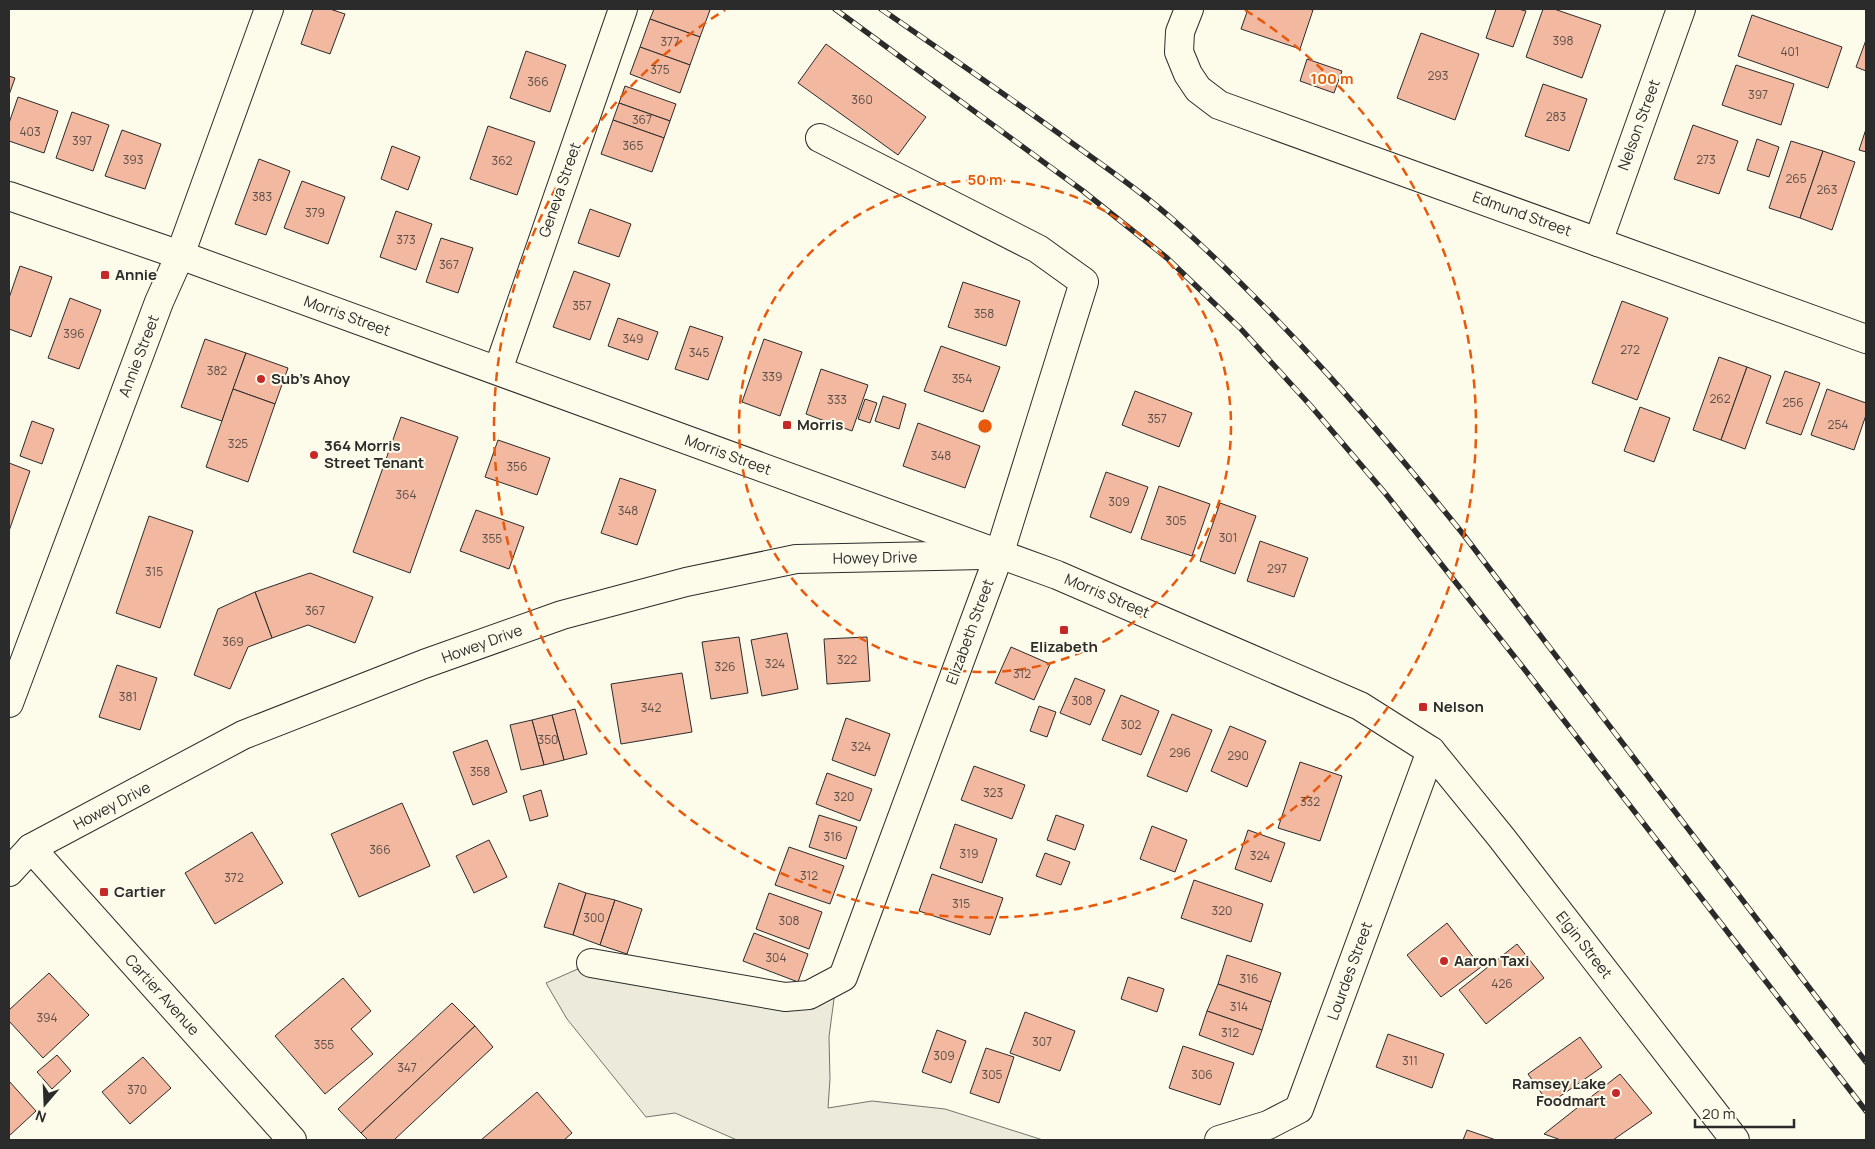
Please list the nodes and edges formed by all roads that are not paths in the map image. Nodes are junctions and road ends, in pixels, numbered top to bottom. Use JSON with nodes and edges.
{"nodes":[{"id":1,"x":269,"y":9,"type":"edge"},
{"id":2,"x":623,"y":9,"type":"edge"},
{"id":3,"x":1188,"y":9,"type":"edge"},
{"id":4,"x":1681,"y":9,"type":"edge"},
{"id":5,"x":820,"y":138,"type":"dead end"},
{"id":6,"x":9,"y":196,"type":"edge"},
{"id":7,"x":1598,"y":242,"type":"junction"},
{"id":8,"x":180,"y":255,"type":"junction"},
{"id":9,"x":1866,"y":338,"type":"edge"},
{"id":10,"x":498,"y":370,"type":"junction"},
{"id":11,"x":999,"y":555,"type":"junction"},
{"id":12,"x":9,"y":703,"type":"edge"},
{"id":13,"x":1431,"y":751,"type":"junction"},
{"id":14,"x":32,"y":848,"type":"junction"},
{"id":15,"x":9,"y":872,"type":"edge"},
{"id":16,"x":591,"y":963,"type":"dead end"},
{"id":17,"x":292,"y":1140,"type":"edge"},
{"id":18,"x":1219,"y":1140,"type":"edge"},
{"id":19,"x":1735,"y":1140,"type":"edge"}],
"edges":[{"from":1,"to":8,"type":"street","name":"Annie Street"},
{"from":2,"to":10,"type":"street","name":"Geneva Street"},
{"from":3,"to":7,"type":"street","name":"Edmund Street"},
{"from":4,"to":7,"type":"street","name":"Nelson Street"},
{"from":5,"to":11,"type":"street","name":"Elizabeth Street"},
{"from":6,"to":8,"type":"street","name":"Morris Street"},
{"from":7,"to":9,"type":"street","name":"Edmund Street"},
{"from":8,"to":10,"type":"street","name":"Morris Street"},
{"from":8,"to":12,"type":"street","name":"Annie Street"},
{"from":10,"to":11,"type":"street","name":"Morris Street"},
{"from":11,"to":13,"type":"street","name":"Morris Street"},
{"from":11,"to":14,"type":"street","name":"Howey Drive"},
{"from":11,"to":16,"type":"street","name":"Elizabeth Street"},
{"from":13,"to":18,"type":"street","name":"Lourdes Street"},
{"from":13,"to":19,"type":"street","name":"Elgin Street"},
{"from":14,"to":15,"type":"street","name":"Howey Drive"},
{"from":14,"to":17,"type":"street","name":"Cartier Avenue"}]}
